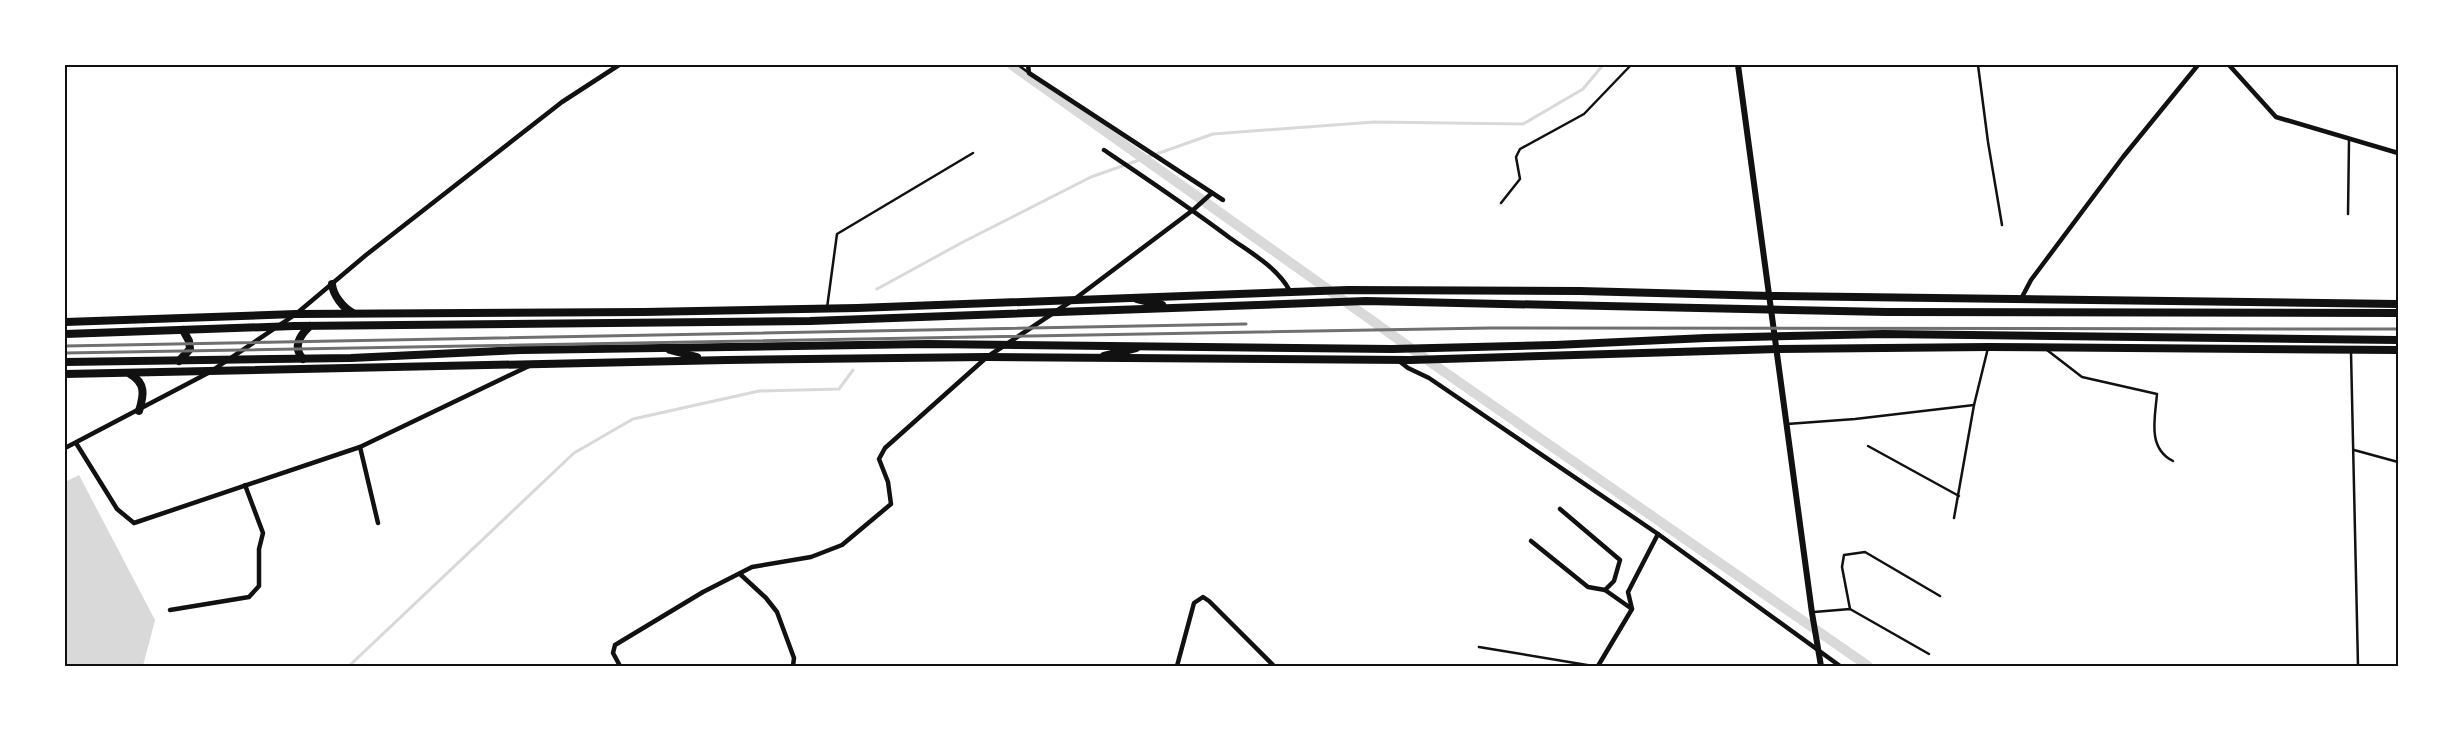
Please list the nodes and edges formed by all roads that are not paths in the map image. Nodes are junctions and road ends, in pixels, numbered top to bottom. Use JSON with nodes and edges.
{"nodes":[{"id":1,"x":619,"y":65,"type":"edge"},
{"id":2,"x":1018,"y":65,"type":"edge"},
{"id":3,"x":1028,"y":65,"type":"edge"},
{"id":4,"x":1631,"y":65,"type":"edge"},
{"id":5,"x":1738,"y":65,"type":"edge"},
{"id":6,"x":1978,"y":65,"type":"edge"},
{"id":7,"x":2198,"y":65,"type":"edge"},
{"id":8,"x":2229,"y":65,"type":"edge"},
{"id":9,"x":1028,"y":73,"type":"junction"},
{"id":10,"x":2349,"y":138,"type":"junction"},
{"id":11,"x":1104,"y":150,"type":"dead end"},
{"id":12,"x":2398,"y":152,"type":"edge"},
{"id":13,"x":974,"y":154,"type":"dead end"},
{"id":14,"x":1211,"y":194,"type":"junction"},
{"id":15,"x":1223,"y":200,"type":"dead end"},
{"id":16,"x":1501,"y":203,"type":"dead end"},
{"id":17,"x":1194,"y":210,"type":"junction"},
{"id":18,"x":2348,"y":214,"type":"dead end"},
{"id":19,"x":2002,"y":225,"type":"dead end"},
{"id":20,"x":332,"y":284,"type":"junction"},
{"id":21,"x":1290,"y":291,"type":"junction"},
{"id":22,"x":1128,"y":296,"type":"junction"},
{"id":23,"x":1771,"y":296,"type":"junction"},
{"id":24,"x":1076,"y":298,"type":"junction"},
{"id":25,"x":2020,"y":299,"type":"junction"},
{"id":26,"x":2269,"y":302,"type":"junction"},
{"id":27,"x":2398,"y":304,"type":"edge"},
{"id":28,"x":1172,"y":307,"type":"junction"},
{"id":29,"x":827,"y":308,"type":"junction"},
{"id":30,"x":857,"y":308,"type":"junction"},
{"id":31,"x":1772,"y":310,"type":"junction"},
{"id":32,"x":1056,"y":311,"type":"junction"},
{"id":33,"x":2231,"y":312,"type":"junction"},
{"id":34,"x":2398,"y":313,"type":"edge"},
{"id":35,"x":296,"y":314,"type":"junction"},
{"id":36,"x":355,"y":314,"type":"junction"},
{"id":37,"x":810,"y":321,"type":"junction"},
{"id":38,"x":65,"y":322,"type":"edge"},
{"id":39,"x":275,"y":326,"type":"junction"},
{"id":40,"x":310,"y":326,"type":"junction"},
{"id":41,"x":183,"y":330,"type":"junction"},
{"id":42,"x":65,"y":334,"type":"edge"},
{"id":43,"x":1776,"y":338,"type":"junction"},
{"id":44,"x":2398,"y":340,"type":"edge"},
{"id":45,"x":1003,"y":345,"type":"junction"},
{"id":46,"x":1144,"y":345,"type":"junction"},
{"id":47,"x":1988,"y":347,"type":"junction"},
{"id":48,"x":658,"y":348,"type":"junction"},
{"id":49,"x":2044,"y":348,"type":"junction"},
{"id":50,"x":1778,"y":350,"type":"junction"},
{"id":51,"x":2351,"y":350,"type":"junction"},
{"id":52,"x":2398,"y":350,"type":"edge"},
{"id":53,"x":988,"y":357,"type":"junction"},
{"id":54,"x":303,"y":359,"type":"junction"},
{"id":55,"x":727,"y":360,"type":"junction"},
{"id":56,"x":1090,"y":360,"type":"junction"},
{"id":57,"x":1398,"y":360,"type":"junction"},
{"id":58,"x":179,"y":361,"type":"junction"},
{"id":59,"x":225,"y":361,"type":"junction"},
{"id":60,"x":65,"y":362,"type":"edge"},
{"id":61,"x":537,"y":362,"type":"junction"},
{"id":62,"x":210,"y":372,"type":"junction"},
{"id":63,"x":128,"y":373,"type":"junction"},
{"id":64,"x":65,"y":374,"type":"edge"},
{"id":65,"x":1974,"y":405,"type":"junction"},
{"id":66,"x":139,"y":411,"type":"junction"},
{"id":67,"x":1787,"y":424,"type":"junction"},
{"id":68,"x":76,"y":443,"type":"junction"},
{"id":69,"x":1868,"y":446,"type":"dead end"},
{"id":70,"x":360,"y":447,"type":"junction"},
{"id":71,"x":65,"y":448,"type":"edge"},
{"id":72,"x":2353,"y":450,"type":"junction"},
{"id":73,"x":2173,"y":461,"type":"dead end"},
{"id":74,"x":2398,"y":462,"type":"edge"},
{"id":75,"x":246,"y":485,"type":"junction"},
{"id":76,"x":1959,"y":496,"type":"junction"},
{"id":77,"x":1560,"y":510,"type":"dead end"},
{"id":78,"x":1954,"y":518,"type":"dead end"},
{"id":79,"x":378,"y":523,"type":"dead end"},
{"id":80,"x":1658,"y":534,"type":"junction"},
{"id":81,"x":1531,"y":541,"type":"dead end"},
{"id":82,"x":740,"y":574,"type":"junction"},
{"id":83,"x":1605,"y":590,"type":"junction"},
{"id":84,"x":1940,"y":596,"type":"dead end"},
{"id":85,"x":1632,"y":608,"type":"junction"},
{"id":86,"x":1850,"y":609,"type":"junction"},
{"id":87,"x":170,"y":610,"type":"dead end"},
{"id":88,"x":1812,"y":613,"type":"junction"},
{"id":89,"x":1479,"y":647,"type":"dead end"},
{"id":90,"x":1819,"y":651,"type":"junction"},
{"id":91,"x":1929,"y":654,"type":"dead end"},
{"id":92,"x":620,"y":666,"type":"edge"},
{"id":93,"x":793,"y":666,"type":"edge"},
{"id":94,"x":1177,"y":666,"type":"edge"},
{"id":95,"x":1274,"y":666,"type":"edge"},
{"id":96,"x":1593,"y":666,"type":"edge"},
{"id":97,"x":1598,"y":666,"type":"edge"},
{"id":98,"x":1821,"y":666,"type":"edge"},
{"id":99,"x":1840,"y":666,"type":"edge"},
{"id":100,"x":2358,"y":666,"type":"edge"}],
"edges":[{"from":1,"to":20,"type":"street"},
{"from":2,"to":9,"type":"lane"},
{"from":3,"to":9,"type":"street"},
{"from":4,"to":16,"type":"lane"},
{"from":5,"to":23,"type":"main road"},
{"from":6,"to":19,"type":"lane"},
{"from":7,"to":25,"type":"street"},
{"from":8,"to":10,"type":"street"},
{"from":9,"to":14,"type":"street"},
{"from":10,"to":12,"type":"street"},
{"from":10,"to":18,"type":"lane"},
{"from":11,"to":17,"type":"street"},
{"from":13,"to":29,"type":"lane"},
{"from":14,"to":15,"type":"street"},
{"from":14,"to":17,"type":"street"},
{"from":17,"to":21,"type":"street"},
{"from":17,"to":24,"type":"street"},
{"from":20,"to":35,"type":"street"},
{"from":20,"to":36,"type":"main road"},
{"from":21,"to":22,"type":"main road"},
{"from":21,"to":23,"type":"main road"},
{"from":22,"to":24,"type":"main road"},
{"from":22,"to":28,"type":"main road"},
{"from":23,"to":25,"type":"main road"},
{"from":23,"to":31,"type":"main road"},
{"from":24,"to":30,"type":"main road"},
{"from":24,"to":32,"type":"street"},
{"from":25,"to":26,"type":"main road"},
{"from":26,"to":27,"type":"main road"},
{"from":26,"to":33,"type":"main road"},
{"from":28,"to":31,"type":"main road"},
{"from":28,"to":32,"type":"main road"},
{"from":29,"to":30,"type":"main road"},
{"from":29,"to":36,"type":"main road"},
{"from":30,"to":37,"type":"main road"},
{"from":31,"to":33,"type":"main road"},
{"from":31,"to":43,"type":"main road"},
{"from":32,"to":37,"type":"main road"},
{"from":32,"to":45,"type":"street"},
{"from":33,"to":34,"type":"main road"},
{"from":35,"to":36,"type":"main road"},
{"from":35,"to":38,"type":"main road"},
{"from":35,"to":39,"type":"street"},
{"from":37,"to":40,"type":"main road"},
{"from":39,"to":40,"type":"main road"},
{"from":39,"to":41,"type":"main road"},
{"from":39,"to":59,"type":"street"},
{"from":40,"to":54,"type":"main road"},
{"from":41,"to":42,"type":"main road"},
{"from":41,"to":58,"type":"main road"},
{"from":43,"to":44,"type":"main road"},
{"from":43,"to":46,"type":"main road"},
{"from":43,"to":50,"type":"main road"},
{"from":45,"to":46,"type":"main road"},
{"from":45,"to":48,"type":"main road"},
{"from":45,"to":53,"type":"street"},
{"from":46,"to":56,"type":"main road"},
{"from":47,"to":49,"type":"main road"},
{"from":47,"to":50,"type":"main road"},
{"from":47,"to":65,"type":"lane"},
{"from":48,"to":54,"type":"main road"},
{"from":48,"to":55,"type":"main road"},
{"from":49,"to":51,"type":"main road"},
{"from":49,"to":73,"type":"lane"},
{"from":50,"to":57,"type":"main road"},
{"from":50,"to":67,"type":"main road"},
{"from":51,"to":52,"type":"main road"},
{"from":51,"to":72,"type":"lane"},
{"from":53,"to":55,"type":"main road"},
{"from":53,"to":56,"type":"main road"},
{"from":53,"to":82,"type":"street"},
{"from":54,"to":59,"type":"main road"},
{"from":55,"to":61,"type":"main road"},
{"from":56,"to":57,"type":"main road"},
{"from":57,"to":80,"type":"street"},
{"from":58,"to":59,"type":"main road"},
{"from":58,"to":60,"type":"main road"},
{"from":59,"to":62,"type":"street"},
{"from":61,"to":62,"type":"main road"},
{"from":61,"to":70,"type":"street"},
{"from":62,"to":63,"type":"main road"},
{"from":62,"to":66,"type":"street"},
{"from":63,"to":64,"type":"main road"},
{"from":63,"to":66,"type":"main road"},
{"from":65,"to":67,"type":"lane"},
{"from":65,"to":76,"type":"lane"},
{"from":66,"to":68,"type":"street"},
{"from":67,"to":88,"type":"main road"},
{"from":68,"to":71,"type":"street"},
{"from":68,"to":75,"type":"street"},
{"from":69,"to":76,"type":"lane"},
{"from":70,"to":75,"type":"street"},
{"from":70,"to":79,"type":"street"},
{"from":72,"to":74,"type":"lane"},
{"from":72,"to":100,"type":"lane"},
{"from":75,"to":87,"type":"street"},
{"from":76,"to":78,"type":"lane"},
{"from":77,"to":83,"type":"street"},
{"from":80,"to":85,"type":"street"},
{"from":80,"to":90,"type":"street"},
{"from":81,"to":83,"type":"street"},
{"from":82,"to":92,"type":"street"},
{"from":82,"to":93,"type":"street"},
{"from":83,"to":85,"type":"street"},
{"from":84,"to":86,"type":"lane"},
{"from":85,"to":97,"type":"street"},
{"from":86,"to":88,"type":"lane"},
{"from":86,"to":91,"type":"lane"},
{"from":88,"to":90,"type":"main road"},
{"from":89,"to":96,"type":"lane"},
{"from":90,"to":98,"type":"main road"},
{"from":90,"to":99,"type":"street"},
{"from":94,"to":95,"type":"street"}]}
